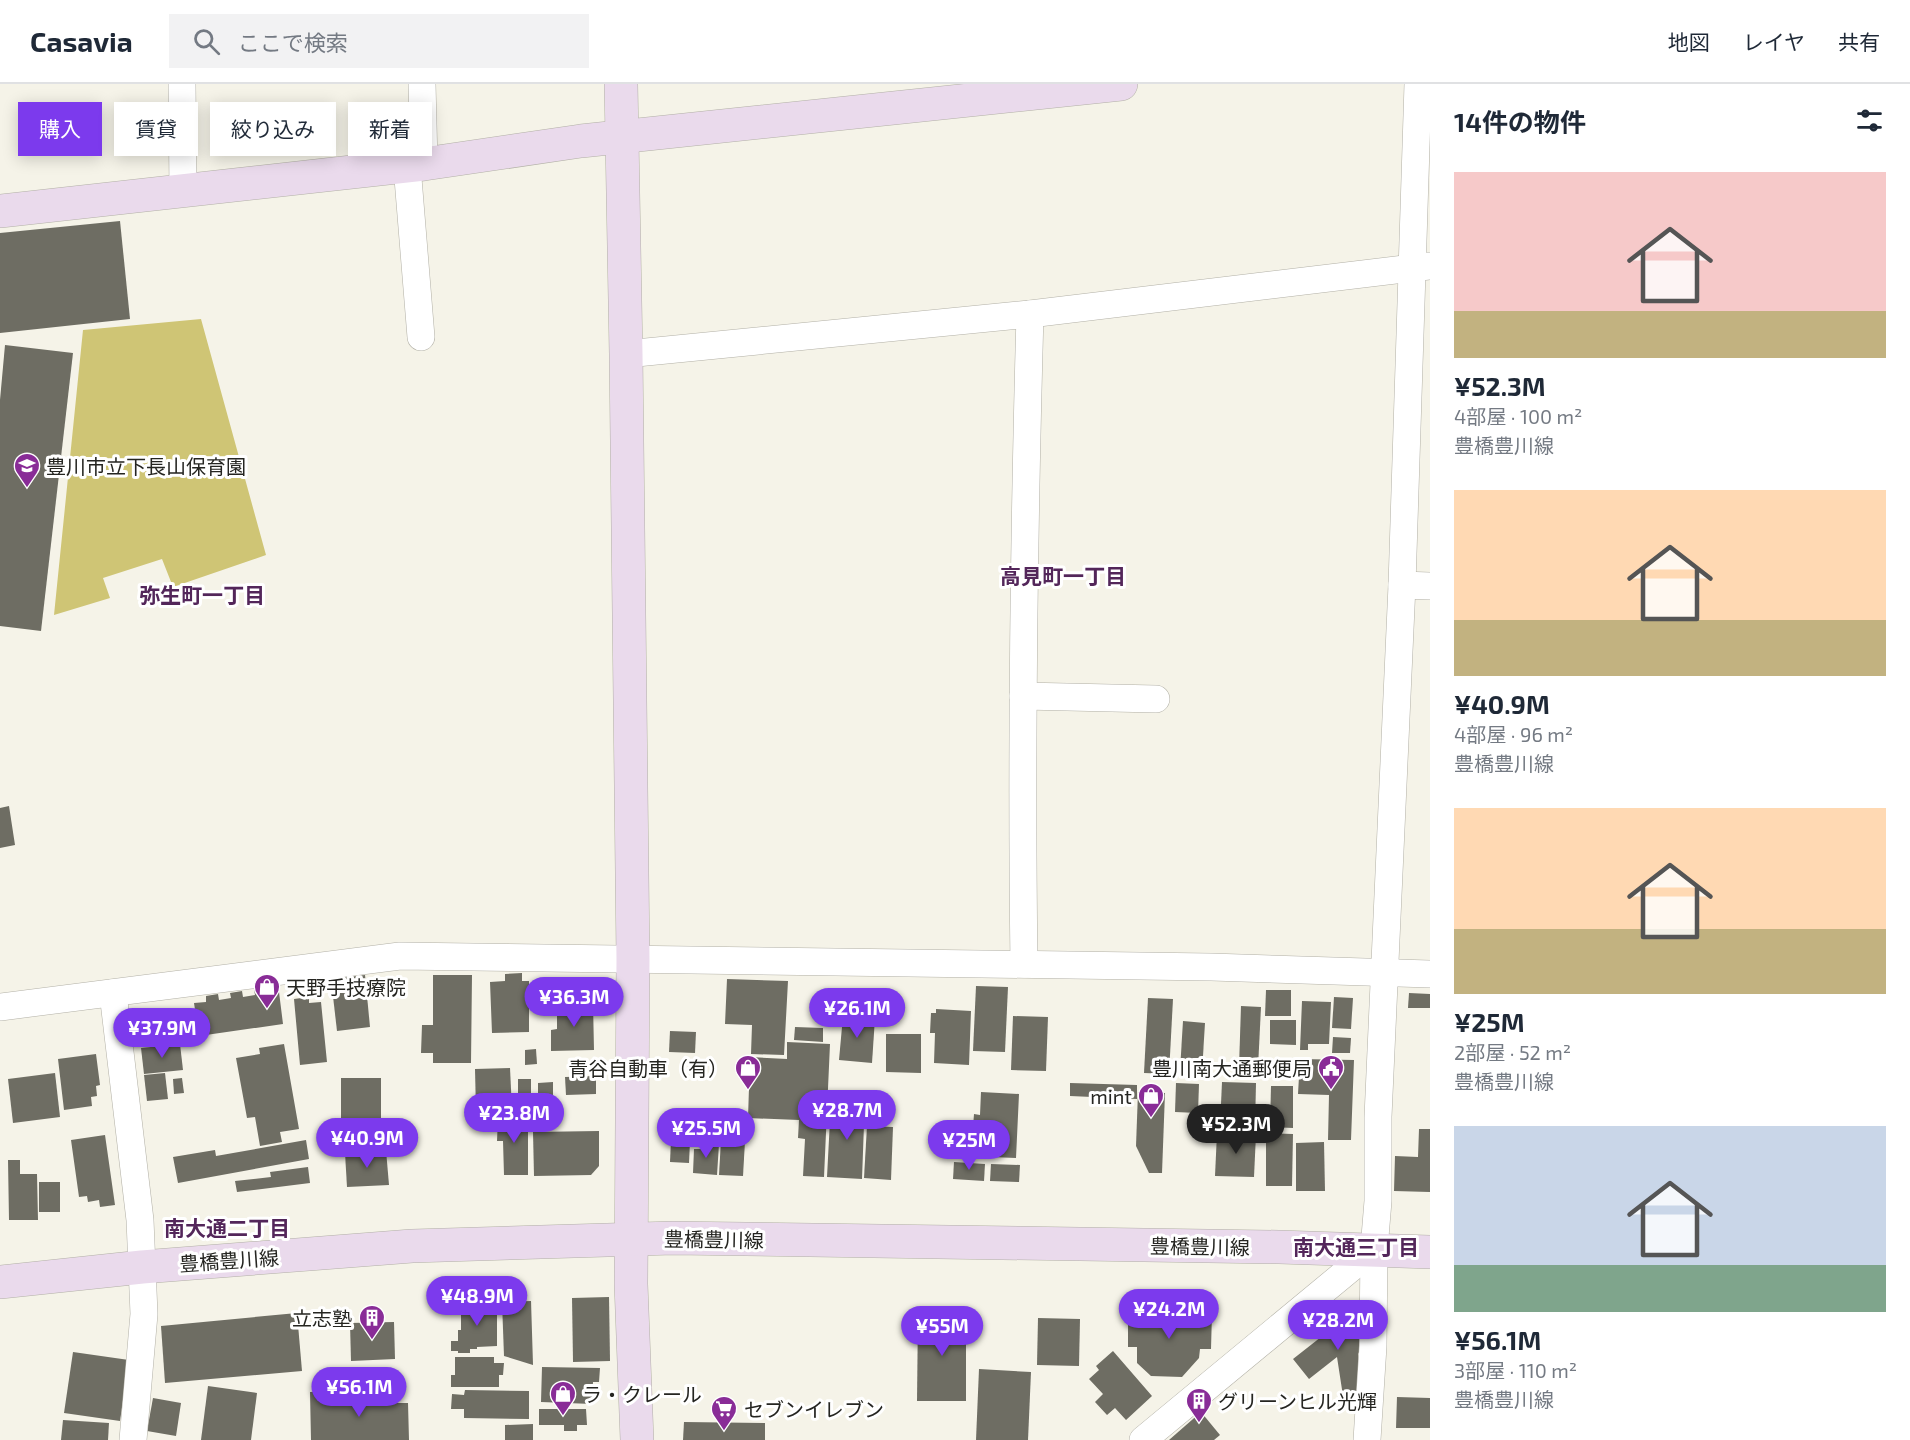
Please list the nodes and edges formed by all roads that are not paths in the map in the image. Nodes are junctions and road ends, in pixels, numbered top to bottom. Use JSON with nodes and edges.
{"nodes":[{"id":1,"x":182,"y":84,"type":"edge"},
{"id":2,"x":422,"y":84,"type":"edge"},
{"id":3,"x":621,"y":84,"type":"edge"},
{"id":4,"x":1121,"y":84,"type":"edge"},
{"id":5,"x":1418,"y":84,"type":"edge"},
{"id":6,"x":621,"y":137,"type":"junction"},
{"id":7,"x":416,"y":165,"type":"junction"},
{"id":8,"x":1423,"y":170,"type":"edge"},
{"id":9,"x":183,"y":192,"type":"junction"},
{"id":10,"x":0,"y":211,"type":"edge"},
{"id":11,"x":1421,"y":267,"type":"edge"},
{"id":12,"x":1030,"y":314,"type":"junction"},
{"id":13,"x":421,"y":337,"type":"dead end"},
{"id":14,"x":626,"y":354,"type":"junction"},
{"id":15,"x":1402,"y":585,"type":"junction"},
{"id":16,"x":1430,"y":586,"type":"edge"},
{"id":17,"x":1023,"y":696,"type":"junction"},
{"id":18,"x":1156,"y":699,"type":"dead end"},
{"id":19,"x":633,"y":959,"type":"junction"},
{"id":20,"x":1024,"y":964,"type":"junction"},
{"id":21,"x":1385,"y":974,"type":"junction"},
{"id":22,"x":1430,"y":974,"type":"edge"},
{"id":23,"x":113,"y":993,"type":"junction"},
{"id":24,"x":0,"y":1007,"type":"edge"},
{"id":25,"x":631,"y":1239,"type":"junction"},
{"id":26,"x":1374,"y":1249,"type":"junction"},
{"id":27,"x":1430,"y":1252,"type":"edge"},
{"id":28,"x":142,"y":1267,"type":"junction"},
{"id":29,"x":0,"y":1282,"type":"edge"},
{"id":30,"x":133,"y":1440,"type":"edge"},
{"id":31,"x":637,"y":1440,"type":"edge"},
{"id":32,"x":1143,"y":1440,"type":"edge"},
{"id":33,"x":1367,"y":1440,"type":"edge"}],
"edges":[{"from":1,"to":9,"type":"street"},
{"from":2,"to":7,"type":"street"},
{"from":3,"to":6,"type":"street"},
{"from":4,"to":6,"type":"street"},
{"from":5,"to":8,"type":"street"},
{"from":6,"to":7,"type":"street"},
{"from":6,"to":14,"type":"street"},
{"from":7,"to":9,"type":"street"},
{"from":7,"to":13,"type":"street"},
{"from":8,"to":11,"type":"street"},
{"from":9,"to":10,"type":"street"},
{"from":11,"to":12,"type":"street"},
{"from":11,"to":15,"type":"street"},
{"from":12,"to":14,"type":"street"},
{"from":12,"to":17,"type":"street"},
{"from":14,"to":19,"type":"street"},
{"from":15,"to":16,"type":"street"},
{"from":15,"to":21,"type":"street"},
{"from":17,"to":18,"type":"street"},
{"from":17,"to":20,"type":"street"},
{"from":19,"to":20,"type":"street"},
{"from":19,"to":23,"type":"street"},
{"from":19,"to":25,"type":"street"},
{"from":20,"to":21,"type":"street"},
{"from":21,"to":22,"type":"street"},
{"from":21,"to":26,"type":"street"},
{"from":23,"to":24,"type":"street"},
{"from":23,"to":28,"type":"street"},
{"from":25,"to":26,"type":"street","name":"豊橋豊川線"},
{"from":25,"to":28,"type":"street","name":"豊橋豊川線"},
{"from":25,"to":31,"type":"street"},
{"from":26,"to":27,"type":"street","name":"豊橋豊川線"},
{"from":26,"to":32,"type":"street"},
{"from":26,"to":33,"type":"street"},
{"from":28,"to":29,"type":"street","name":"豊橋豊川線"},
{"from":28,"to":30,"type":"street"}]}
